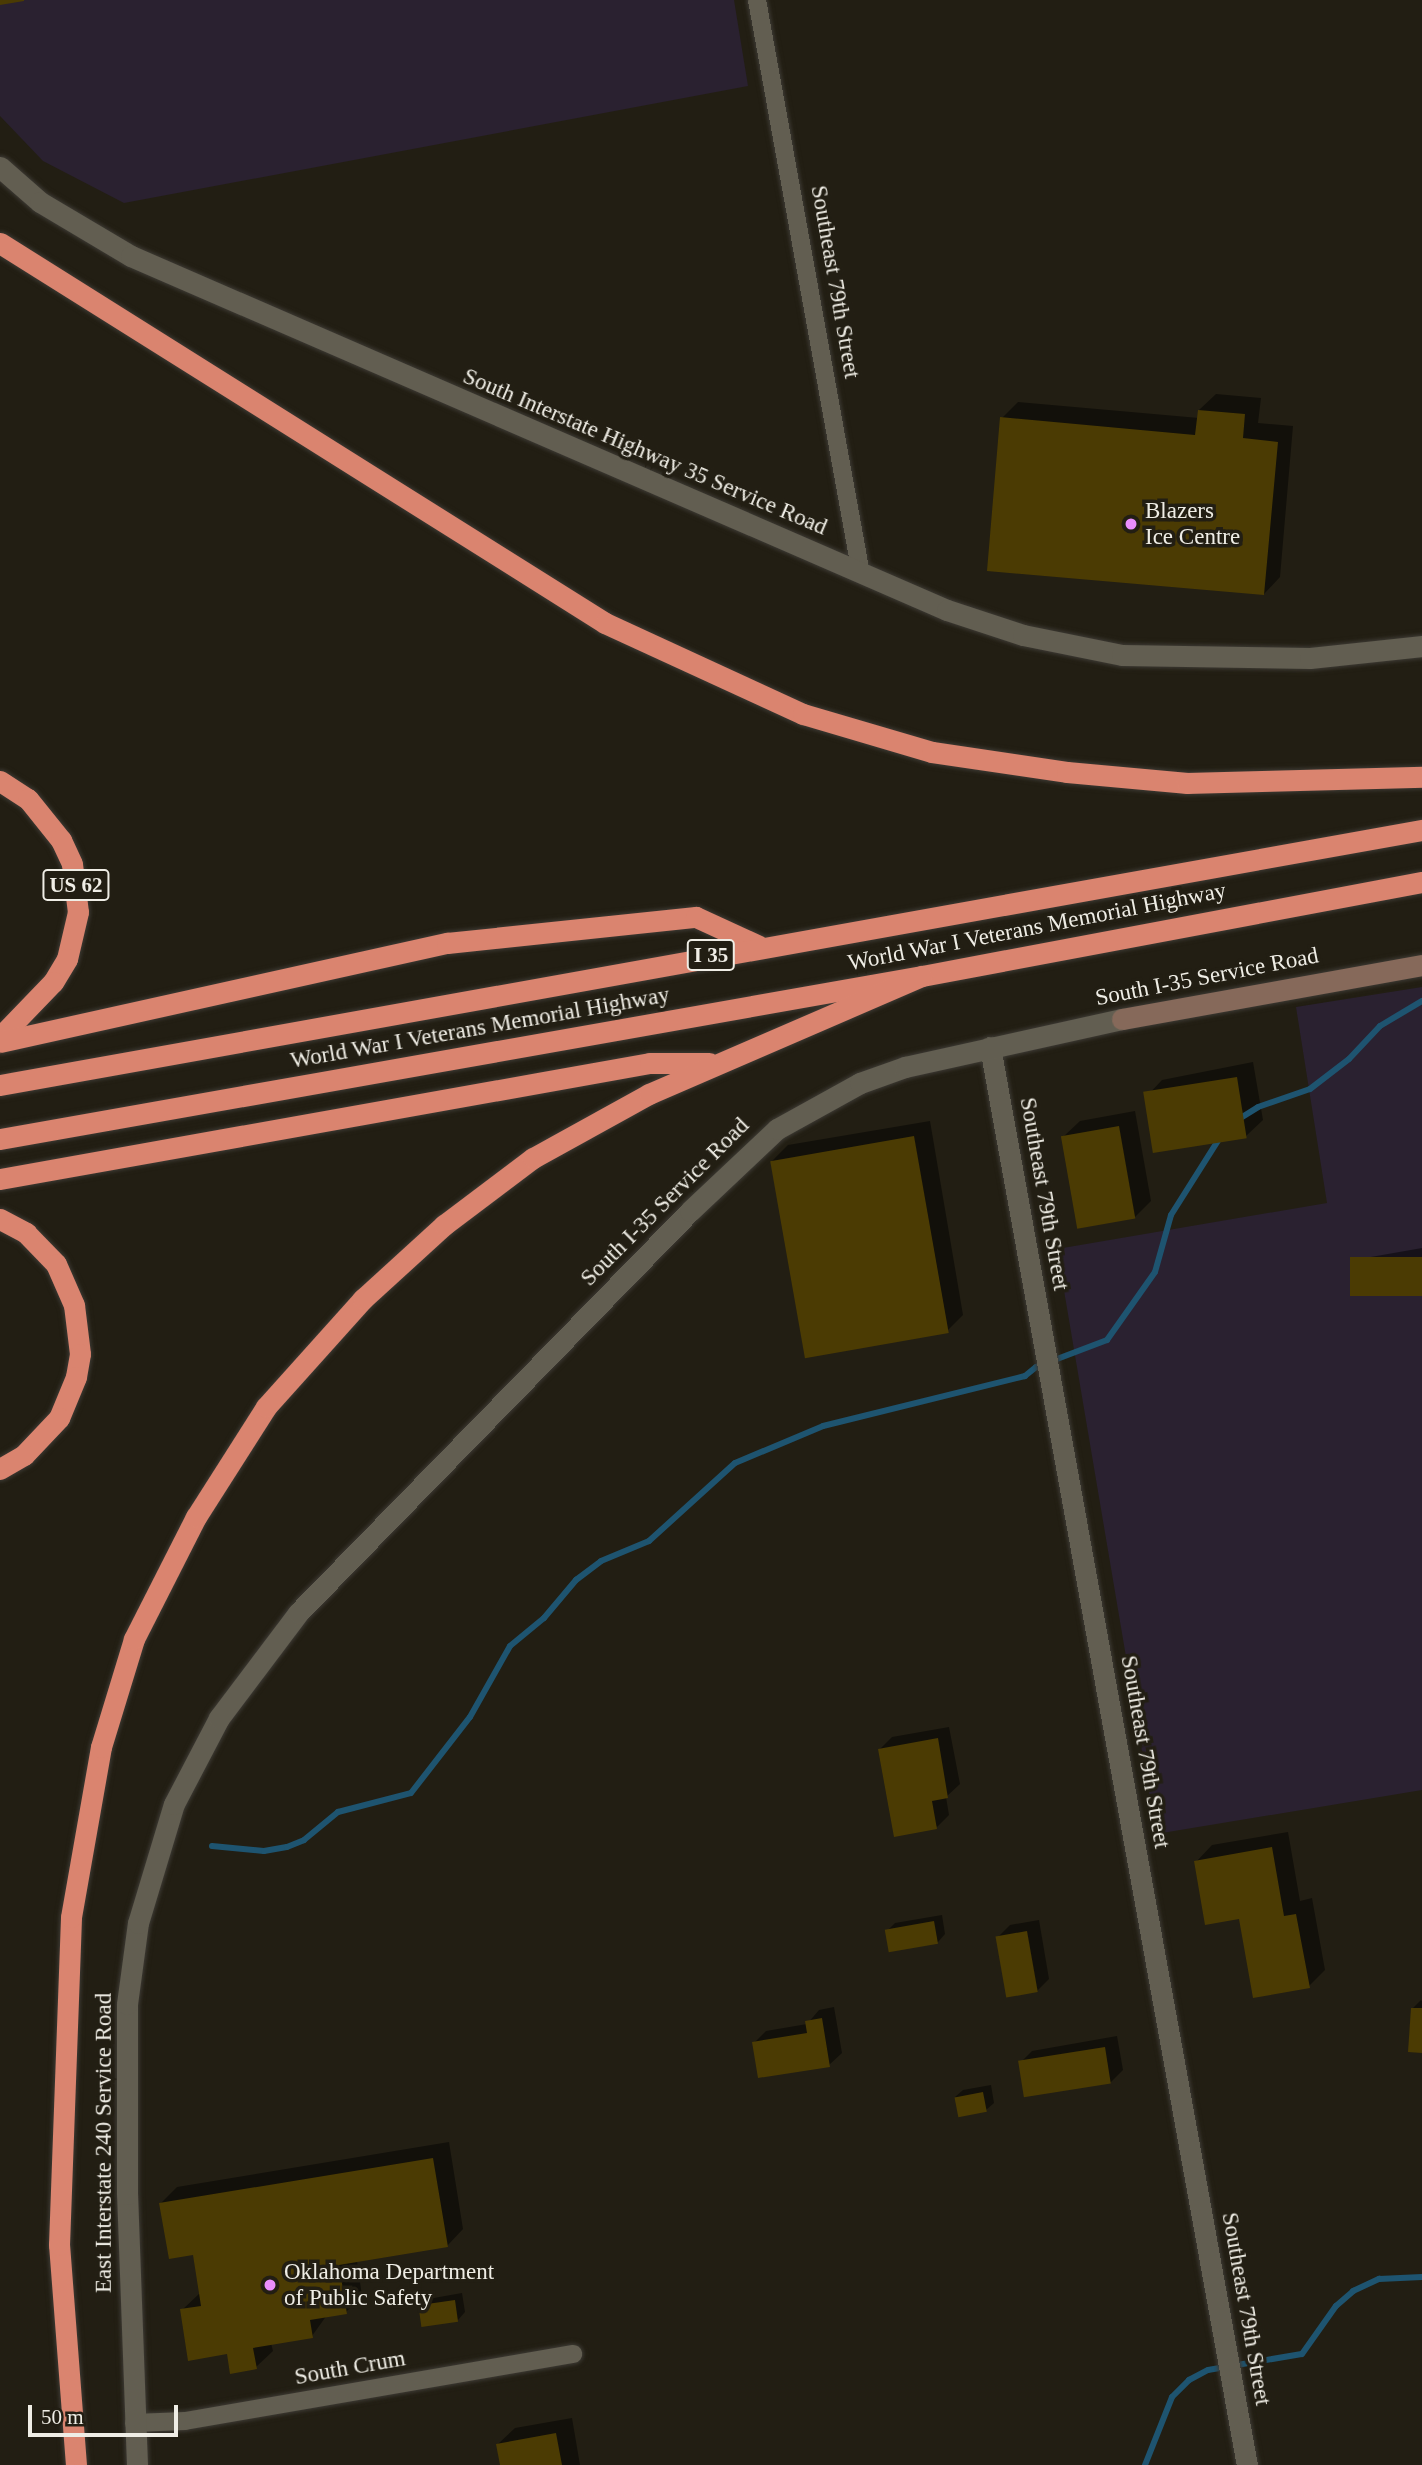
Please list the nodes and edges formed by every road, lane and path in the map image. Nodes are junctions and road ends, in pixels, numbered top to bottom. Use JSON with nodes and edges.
{"nodes":[{"id":1,"x":757,"y":0,"type":"edge"},
{"id":2,"x":0,"y":167,"type":"edge"},
{"id":3,"x":0,"y":243,"type":"edge"},
{"id":4,"x":861,"y":574,"type":"junction"},
{"id":5,"x":1422,"y":646,"type":"edge"},
{"id":6,"x":1422,"y":777,"type":"edge"},
{"id":7,"x":0,"y":781,"type":"edge"},
{"id":8,"x":1422,"y":830,"type":"edge"},
{"id":9,"x":1422,"y":882,"type":"edge"},
{"id":10,"x":759,"y":946,"type":"junction"},
{"id":11,"x":1422,"y":965,"type":"edge"},
{"id":12,"x":922,"y":976,"type":"junction"},
{"id":13,"x":1122,"y":1019,"type":"joint"},
{"id":14,"x":0,"y":1040,"type":"edge"},
{"id":15,"x":990,"y":1047,"type":"junction"},
{"id":16,"x":718,"y":1063,"type":"junction"},
{"id":17,"x":0,"y":1085,"type":"edge"},
{"id":18,"x":0,"y":1139,"type":"edge"},
{"id":19,"x":0,"y":1178,"type":"edge"},
{"id":20,"x":0,"y":1219,"type":"edge"},
{"id":21,"x":0,"y":1469,"type":"edge"},
{"id":22,"x":298,"y":1613,"type":"joint"},
{"id":23,"x":573,"y":2354,"type":"dead end"},
{"id":24,"x":134,"y":2423,"type":"junction"},
{"id":25,"x":76,"y":2465,"type":"edge"},
{"id":26,"x":137,"y":2465,"type":"edge"},
{"id":27,"x":1247,"y":2465,"type":"edge"}],
"edges":[{"from":1,"to":4,"type":"street","name":"Southeast 79th Street"},
{"from":2,"to":4,"type":"street","name":"South Interstate Highway 35 Service Road"},
{"from":3,"to":6,"type":"highway"},
{"from":4,"to":5,"type":"street","name":"South Interstate Highway 35 Service Road"},
{"from":7,"to":14,"type":"highway","number":"US 62"},
{"from":8,"to":10,"type":"highway","name":"World War I Veterans Memorial Highway","number":"I 35"},
{"from":9,"to":12,"type":"highway","name":"World War I Veterans Memorial Highway"},
{"from":10,"to":14,"type":"highway"},
{"from":10,"to":17,"type":"highway","name":"World War I Veterans Memorial Highway","number":"I 35"},
{"from":11,"to":13,"type":"main road","name":"South I-35 Service Road"},
{"from":12,"to":16,"type":"highway"},
{"from":12,"to":18,"type":"highway","name":"World War I Veterans Memorial Highway"},
{"from":13,"to":15,"type":"street","name":"South I-35 Service Road"},
{"from":15,"to":22,"type":"street","name":"South I-35 Service Road"},
{"from":15,"to":27,"type":"street","name":"Southeast 79th Street"},
{"from":16,"to":19,"type":"highway"},
{"from":16,"to":25,"type":"highway"},
{"from":20,"to":21,"type":"highway"},
{"from":22,"to":24,"type":"street","name":"East Interstate 240 Service Road"},
{"from":23,"to":24,"type":"street","name":"South Crum"},
{"from":24,"to":26,"type":"street","name":"East Interstate 240 Service Road"}]}
